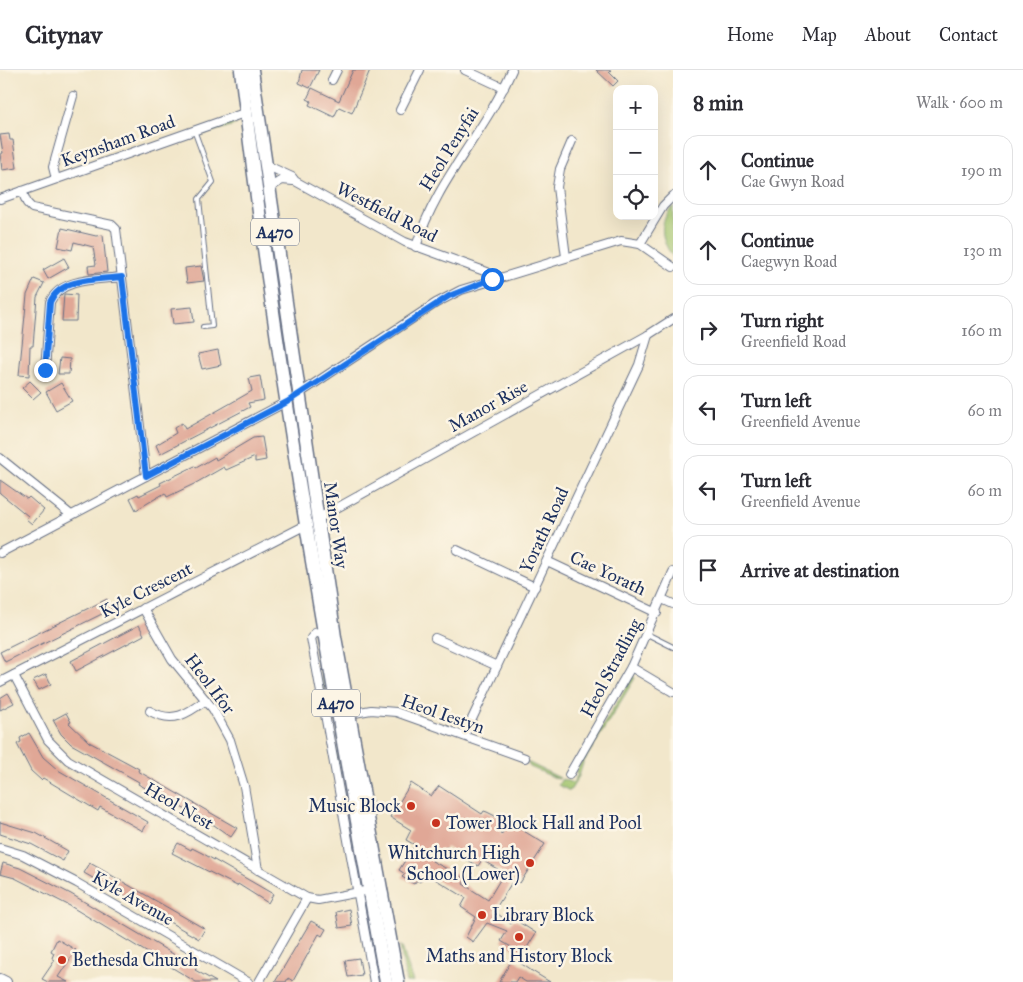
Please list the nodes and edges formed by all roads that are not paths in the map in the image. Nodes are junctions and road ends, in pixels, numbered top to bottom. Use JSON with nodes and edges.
{"nodes":[{"id":1,"x":241,"y":70,"type":"edge"},
{"id":2,"x":252,"y":70,"type":"edge"},
{"id":3,"x":336,"y":70,"type":"edge"},
{"id":4,"x":420,"y":70,"type":"edge"},
{"id":5,"x":466,"y":70,"type":"edge"},
{"id":6,"x":512,"y":70,"type":"edge"},
{"id":7,"x":332,"y":80,"type":"dead end"},
{"id":8,"x":504,"y":88,"type":"junction"},
{"id":9,"x":73,"y":96,"type":"dead end"},
{"id":10,"x":400,"y":110,"type":"dead end"},
{"id":11,"x":247,"y":112,"type":"junction"},
{"id":12,"x":194,"y":130,"type":"junction"},
{"id":13,"x":572,"y":141,"type":"dead end"},
{"id":14,"x":266,"y":165,"type":"junction"},
{"id":15,"x":56,"y":179,"type":"junction"},
{"id":16,"x":295,"y":181,"type":"junction"},
{"id":17,"x":269,"y":188,"type":"junction"},
{"id":18,"x":22,"y":191,"type":"junction"},
{"id":19,"x":673,"y":196,"type":"edge"},
{"id":20,"x":0,"y":199,"type":"edge"},
{"id":21,"x":640,"y":244,"type":"junction"},
{"id":22,"x":416,"y":247,"type":"junction"},
{"id":23,"x":566,"y":257,"type":"junction"},
{"id":24,"x":673,"y":267,"type":"edge"},
{"id":25,"x":122,"y":277,"type":"junction"},
{"id":26,"x":492,"y":279,"type":"junction"},
{"id":27,"x":673,"y":319,"type":"edge"},
{"id":28,"x":203,"y":327,"type":"dead end"},
{"id":29,"x":648,"y":335,"type":"junction"},
{"id":30,"x":45,"y":370,"type":"dead end"},
{"id":31,"x":300,"y":393,"type":"junction"},
{"id":32,"x":287,"y":402,"type":"junction"},
{"id":33,"x":0,"y":458,"type":"edge"},
{"id":34,"x":146,"y":476,"type":"junction"},
{"id":35,"x":71,"y":516,"type":"junction"},
{"id":36,"x":312,"y":522,"type":"junction"},
{"id":37,"x":457,"y":550,"type":"dead end"},
{"id":38,"x":0,"y":553,"type":"edge"},
{"id":39,"x":546,"y":561,"type":"junction"},
{"id":40,"x":673,"y":572,"type":"edge"},
{"id":41,"x":535,"y":587,"type":"junction"},
{"id":42,"x":662,"y":599,"type":"junction"},
{"id":43,"x":673,"y":604,"type":"edge"},
{"id":44,"x":143,"y":608,"type":"junction"},
{"id":45,"x":657,"y":613,"type":"junction"},
{"id":46,"x":647,"y":634,"type":"junction"},
{"id":47,"x":435,"y":638,"type":"dead end"},
{"id":48,"x":673,"y":647,"type":"edge"},
{"id":49,"x":497,"y":666,"type":"junction"},
{"id":50,"x":631,"y":667,"type":"junction"},
{"id":51,"x":14,"y":675,"type":"junction"},
{"id":52,"x":0,"y":682,"type":"edge"},
{"id":53,"x":673,"y":692,"type":"edge"},
{"id":54,"x":206,"y":700,"type":"junction"},
{"id":55,"x":150,"y":711,"type":"dead end"},
{"id":56,"x":349,"y":714,"type":"junction"},
{"id":57,"x":464,"y":736,"type":"junction"},
{"id":58,"x":525,"y":758,"type":"dead end"},
{"id":59,"x":568,"y":775,"type":"dead end"},
{"id":60,"x":0,"y":848,"type":"edge"},
{"id":61,"x":258,"y":870,"type":"junction"},
{"id":62,"x":364,"y":891,"type":"junction"},
{"id":63,"x":307,"y":898,"type":"junction"},
{"id":64,"x":0,"y":979,"type":"edge"},
{"id":65,"x":6,"y":982,"type":"edge"},
{"id":66,"x":248,"y":982,"type":"edge"},
{"id":67,"x":259,"y":982,"type":"edge"},
{"id":68,"x":374,"y":982,"type":"edge"},
{"id":69,"x":386,"y":982,"type":"edge"},
{"id":70,"x":398,"y":982,"type":"edge"}],
"edges":[{"from":1,"to":11,"type":"highway","name":"Manor Way","number":"A470"},
{"from":2,"to":14,"type":"highway","name":"Manor Way","number":"A470"},
{"from":3,"to":7,"type":"street"},
{"from":4,"to":10,"type":"street"},
{"from":5,"to":8,"type":"street"},
{"from":6,"to":8,"type":"street","name":"Heol Penyfai"},
{"from":8,"to":22,"type":"street","name":"Heol Penyfai"},
{"from":9,"to":15,"type":"street"},
{"from":11,"to":12,"type":"street","name":"Keynsham Road"},
{"from":11,"to":32,"type":"highway","name":"Manor Way","number":"A470"},
{"from":12,"to":15,"type":"street","name":"Keynsham Road"},
{"from":12,"to":28,"type":"lane"},
{"from":13,"to":23,"type":"street"},
{"from":14,"to":16,"type":"street","name":"Westfield Road"},
{"from":14,"to":17,"type":"highway","name":"Manor Way","number":"A470"},
{"from":15,"to":18,"type":"street","name":"Keynsham Road"},
{"from":16,"to":17,"type":"street"},
{"from":16,"to":22,"type":"street","name":"Westfield Road"},
{"from":17,"to":31,"type":"highway","name":"Manor Way","number":"A470"},
{"from":18,"to":20,"type":"street","name":"Keynsham Road"},
{"from":18,"to":25,"type":"street"},
{"from":19,"to":21,"type":"street"},
{"from":21,"to":23,"type":"street"},
{"from":21,"to":24,"type":"street"},
{"from":22,"to":26,"type":"street","name":"Westfield Road"},
{"from":23,"to":26,"type":"street"},
{"from":25,"to":30,"type":"street"},
{"from":25,"to":34,"type":"street"},
{"from":26,"to":31,"type":"street"},
{"from":27,"to":29,"type":"street","name":"Manor Rise"},
{"from":29,"to":36,"type":"street","name":"Manor Rise"},
{"from":29,"to":39,"type":"street","name":"Yorath Road"},
{"from":31,"to":32,"type":"street"},
{"from":31,"to":36,"type":"highway","name":"Manor Way","number":"A470"},
{"from":32,"to":34,"type":"street"},
{"from":32,"to":36,"type":"highway","name":"Manor Way","number":"A470"},
{"from":33,"to":35,"type":"street"},
{"from":34,"to":35,"type":"street"},
{"from":35,"to":38,"type":"street"},
{"from":36,"to":44,"type":"street","name":"Kyle Crescent"},
{"from":36,"to":56,"type":"highway","name":"Manor Way","number":"A470"},
{"from":36,"to":62,"type":"highway","name":"Manor Way","number":"A470"},
{"from":37,"to":41,"type":"street"},
{"from":39,"to":41,"type":"street","name":"Yorath Road"},
{"from":39,"to":45,"type":"street","name":"Cae Yorath"},
{"from":40,"to":42,"type":"street","name":"Heol Stradling"},
{"from":41,"to":49,"type":"street","name":"Yorath Road"},
{"from":42,"to":43,"type":"street"},
{"from":42,"to":45,"type":"street","name":"Heol Stradling"},
{"from":44,"to":51,"type":"street","name":"Kyle Crescent"},
{"from":44,"to":54,"type":"street","name":"Heol Ifor"},
{"from":45,"to":46,"type":"street","name":"Heol Stradling"},
{"from":46,"to":48,"type":"lane"},
{"from":46,"to":50,"type":"street","name":"Heol Stradling"},
{"from":47,"to":49,"type":"street"},
{"from":49,"to":57,"type":"street","name":"Yorath Road"},
{"from":50,"to":53,"type":"street"},
{"from":50,"to":59,"type":"street","name":"Heol Stradling"},
{"from":51,"to":52,"type":"street","name":"Kyle Crescent"},
{"from":51,"to":61,"type":"street","name":"Heol Nest"},
{"from":54,"to":55,"type":"street"},
{"from":54,"to":61,"type":"street","name":"Heol Ifor"},
{"from":56,"to":57,"type":"street","name":"Heol Iestyn"},
{"from":56,"to":70,"type":"highway","name":"Manor Way","number":"A470"},
{"from":57,"to":58,"type":"street","name":"Heol Iestyn"},
{"from":60,"to":66,"type":"street","name":"Kyle Avenue"},
{"from":61,"to":63,"type":"street","name":"Heol Nest"},
{"from":62,"to":63,"type":"street"},
{"from":62,"to":68,"type":"street","name":"Manor Way"},
{"from":62,"to":69,"type":"highway","name":"Manor Way","number":"A470"},
{"from":63,"to":67,"type":"street"},
{"from":64,"to":65,"type":"street"}]}
